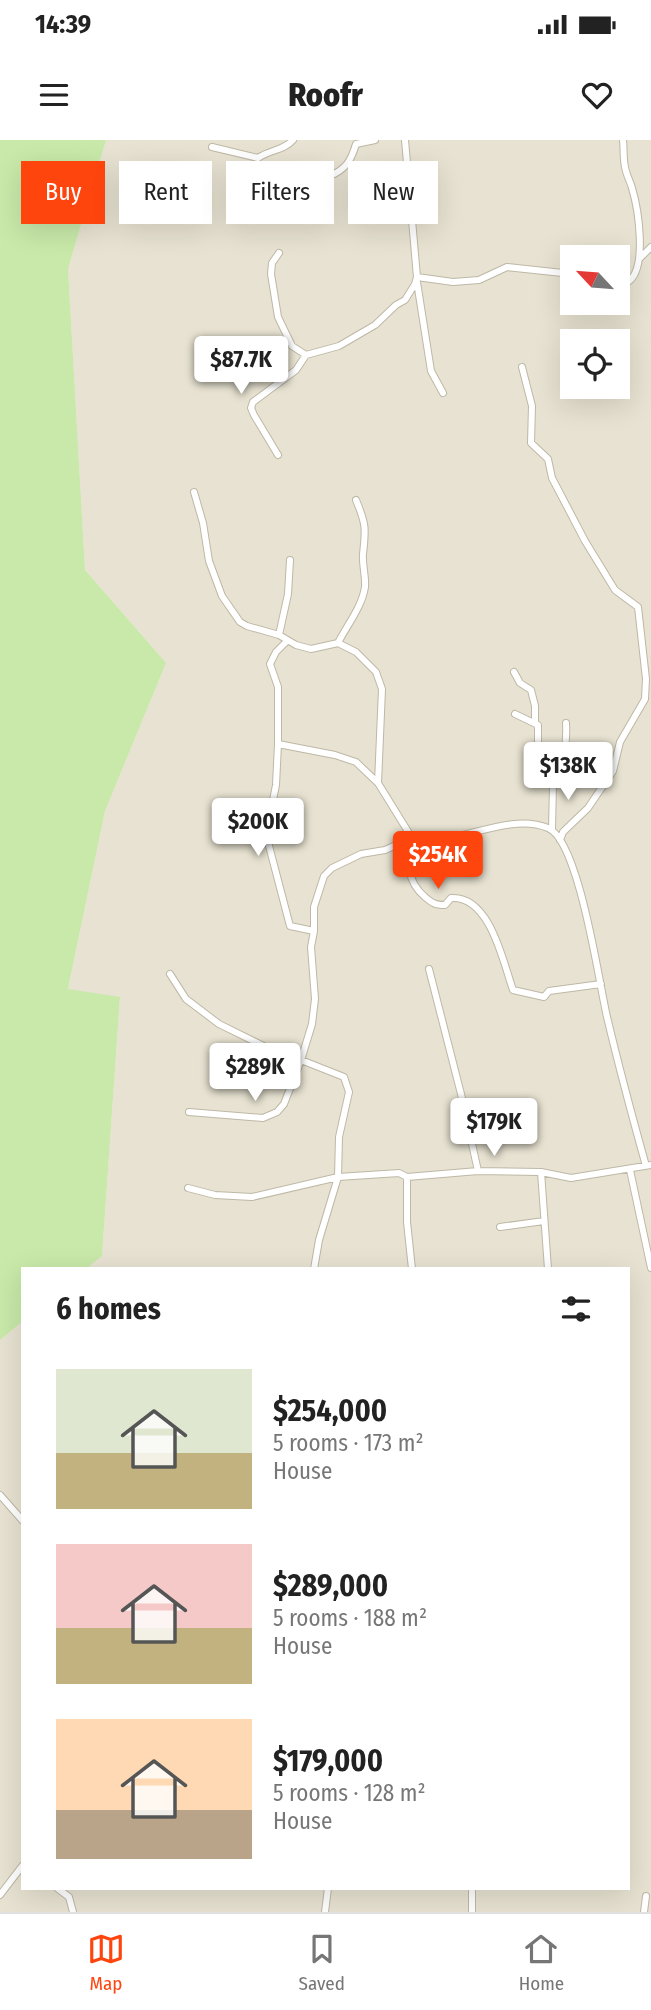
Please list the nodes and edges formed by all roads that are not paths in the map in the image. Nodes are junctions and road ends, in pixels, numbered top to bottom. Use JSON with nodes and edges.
{"nodes":[{"id":1,"x":293,"y":140,"type":"edge"},
{"id":2,"x":375,"y":140,"type":"edge"},
{"id":3,"x":405,"y":140,"type":"edge"},
{"id":4,"x":623,"y":140,"type":"edge"},
{"id":5,"x":357,"y":142,"type":"edge"},
{"id":6,"x":212,"y":147,"type":"dead end"},
{"id":7,"x":334,"y":175,"type":"edge"},
{"id":8,"x":651,"y":247,"type":"edge"},
{"id":9,"x":279,"y":253,"type":"dead end"},
{"id":10,"x":639,"y":259,"type":"junction"},
{"id":11,"x":560,"y":273,"type":"edge"},
{"id":12,"x":416,"y":276,"type":"junction"},
{"id":13,"x":630,"y":281,"type":"edge"},
{"id":14,"x":306,"y":355,"type":"junction"},
{"id":15,"x":522,"y":367,"type":"dead end"},
{"id":16,"x":443,"y":393,"type":"dead end"},
{"id":17,"x":278,"y":455,"type":"dead end"},
{"id":18,"x":194,"y":492,"type":"dead end"},
{"id":19,"x":356,"y":500,"type":"dead end"},
{"id":20,"x":290,"y":560,"type":"dead end"},
{"id":21,"x":279,"y":635,"type":"junction"},
{"id":22,"x":287,"y":641,"type":"junction"},
{"id":23,"x":338,"y":643,"type":"junction"},
{"id":24,"x":514,"y":672,"type":"dead end"},
{"id":25,"x":515,"y":714,"type":"dead end"},
{"id":26,"x":535,"y":721,"type":"junction"},
{"id":27,"x":566,"y":723,"type":"dead end"},
{"id":28,"x":278,"y":744,"type":"junction"},
{"id":29,"x":551,"y":779,"type":"junction"},
{"id":30,"x":378,"y":783,"type":"junction"},
{"id":31,"x":552,"y":829,"type":"junction"},
{"id":32,"x":412,"y":838,"type":"junction"},
{"id":33,"x":561,"y":840,"type":"junction"},
{"id":34,"x":314,"y":931,"type":"junction"},
{"id":35,"x":429,"y":969,"type":"dead end"},
{"id":36,"x":170,"y":974,"type":"dead end"},
{"id":37,"x":601,"y":984,"type":"junction"},
{"id":38,"x":301,"y":1060,"type":"junction"},
{"id":39,"x":189,"y":1112,"type":"dead end"},
{"id":40,"x":648,"y":1165,"type":"edge"},
{"id":41,"x":630,"y":1170,"type":"junction"},
{"id":42,"x":478,"y":1171,"type":"junction"},
{"id":43,"x":541,"y":1172,"type":"junction"},
{"id":44,"x":338,"y":1177,"type":"junction"},
{"id":45,"x":407,"y":1177,"type":"junction"},
{"id":46,"x":188,"y":1188,"type":"dead end"},
{"id":47,"x":544,"y":1221,"type":"junction"},
{"id":48,"x":500,"y":1227,"type":"dead end"},
{"id":49,"x":314,"y":1267,"type":"edge"},
{"id":50,"x":412,"y":1267,"type":"edge"},
{"id":51,"x":548,"y":1267,"type":"edge"},
{"id":52,"x":651,"y":1268,"type":"edge"},
{"id":53,"x":0,"y":1495,"type":"edge"},
{"id":54,"x":21,"y":1519,"type":"edge"},
{"id":55,"x":21,"y":1870,"type":"edge"},
{"id":56,"x":60,"y":1890,"type":"edge"},
{"id":57,"x":328,"y":1890,"type":"edge"},
{"id":58,"x":472,"y":1890,"type":"edge"},
{"id":59,"x":0,"y":1895,"type":"edge"},
{"id":60,"x":646,"y":1896,"type":"dead end"},
{"id":61,"x":73,"y":1912,"type":"edge"},
{"id":62,"x":325,"y":1912,"type":"edge"},
{"id":63,"x":472,"y":1912,"type":"edge"},
{"id":64,"x":644,"y":1912,"type":"edge"}],
"edges":[{"from":1,"to":6,"type":"street"},
{"from":2,"to":5,"type":"street"},
{"from":3,"to":12,"type":"street"},
{"from":4,"to":10,"type":"street"},
{"from":5,"to":7,"type":"street"},
{"from":8,"to":10,"type":"street"},
{"from":9,"to":14,"type":"street"},
{"from":10,"to":13,"type":"street"},
{"from":11,"to":12,"type":"street"},
{"from":12,"to":14,"type":"street"},
{"from":12,"to":16,"type":"street"},
{"from":14,"to":17,"type":"street"},
{"from":15,"to":33,"type":"street"},
{"from":18,"to":21,"type":"street"},
{"from":19,"to":23,"type":"street"},
{"from":20,"to":21,"type":"street"},
{"from":21,"to":22,"type":"street"},
{"from":22,"to":23,"type":"street"},
{"from":22,"to":28,"type":"street"},
{"from":23,"to":30,"type":"street"},
{"from":24,"to":26,"type":"street"},
{"from":25,"to":26,"type":"street"},
{"from":26,"to":29,"type":"street"},
{"from":27,"to":29,"type":"street"},
{"from":28,"to":30,"type":"street"},
{"from":28,"to":34,"type":"street"},
{"from":29,"to":31,"type":"street"},
{"from":30,"to":32,"type":"street"},
{"from":31,"to":32,"type":"street"},
{"from":31,"to":33,"type":"street"},
{"from":32,"to":34,"type":"street"},
{"from":32,"to":37,"type":"street"},
{"from":33,"to":37,"type":"street"},
{"from":34,"to":38,"type":"street"},
{"from":35,"to":42,"type":"street"},
{"from":36,"to":38,"type":"street"},
{"from":37,"to":40,"type":"street"},
{"from":38,"to":39,"type":"street"},
{"from":38,"to":44,"type":"street"},
{"from":40,"to":41,"type":"street"},
{"from":41,"to":43,"type":"street"},
{"from":41,"to":52,"type":"street"},
{"from":42,"to":43,"type":"street"},
{"from":42,"to":45,"type":"street"},
{"from":43,"to":47,"type":"street"},
{"from":44,"to":45,"type":"street"},
{"from":44,"to":46,"type":"street"},
{"from":44,"to":49,"type":"street"},
{"from":45,"to":50,"type":"street"},
{"from":47,"to":48,"type":"street"},
{"from":47,"to":51,"type":"street"},
{"from":53,"to":54,"type":"street"},
{"from":55,"to":59,"type":"street"},
{"from":56,"to":61,"type":"street"},
{"from":57,"to":62,"type":"street"},
{"from":58,"to":63,"type":"street"},
{"from":60,"to":64,"type":"street"}]}
